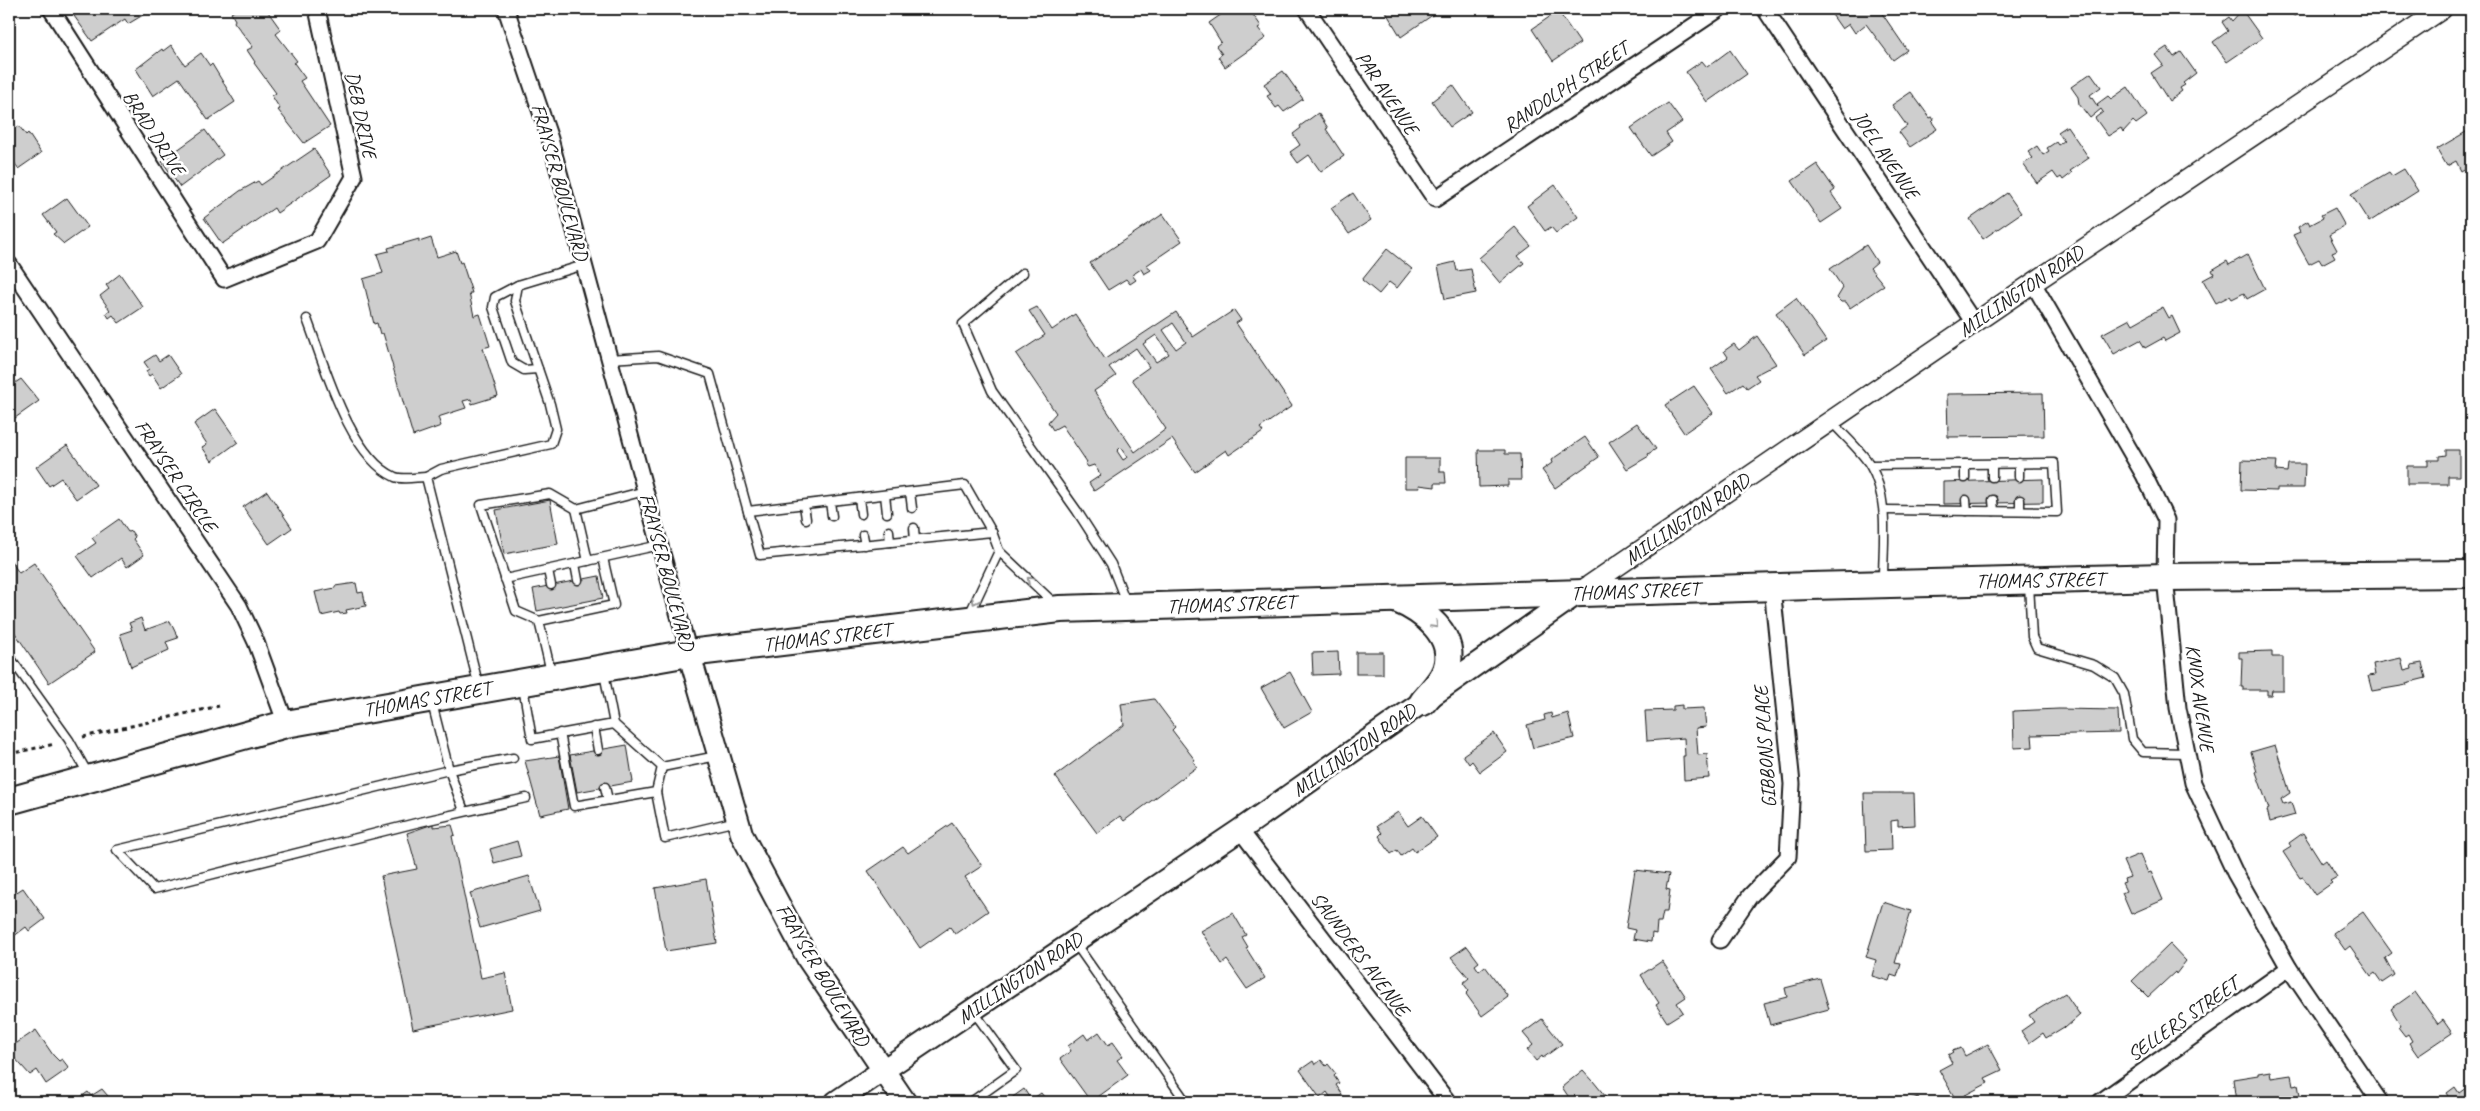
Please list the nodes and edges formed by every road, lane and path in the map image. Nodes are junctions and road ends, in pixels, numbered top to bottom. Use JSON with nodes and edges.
{"nodes":[{"id":1,"x":51,"y":9,"type":"edge"},
{"id":2,"x":317,"y":9,"type":"edge"},
{"id":3,"x":506,"y":9,"type":"edge"},
{"id":4,"x":1307,"y":9,"type":"edge"},
{"id":5,"x":1719,"y":9,"type":"edge"},
{"id":6,"x":1765,"y":9,"type":"edge"},
{"id":7,"x":2442,"y":9,"type":"edge"},
{"id":8,"x":1435,"y":199,"type":"joint"},
{"id":9,"x":9,"y":264,"type":"edge"},
{"id":10,"x":584,"y":265,"type":"junction"},
{"id":11,"x":1023,"y":273,"type":"dead end"},
{"id":12,"x":224,"y":279,"type":"joint"},
{"id":13,"x":2033,"y":282,"type":"junction"},
{"id":14,"x":518,"y":285,"type":"junction"},
{"id":15,"x":307,"y":319,"type":"dead end"},
{"id":16,"x":1974,"y":323,"type":"junction"},
{"id":17,"x":610,"y":359,"type":"junction"},
{"id":18,"x":538,"y":369,"type":"junction"},
{"id":19,"x":1831,"y":421,"type":"junction"},
{"id":20,"x":2019,"y":463,"type":"junction"},
{"id":21,"x":1965,"y":464,"type":"junction"},
{"id":22,"x":1992,"y":464,"type":"junction"},
{"id":23,"x":1870,"y":465,"type":"junction"},
{"id":24,"x":426,"y":477,"type":"junction"},
{"id":25,"x":2019,"y":477,"type":"dead end"},
{"id":26,"x":1965,"y":478,"type":"dead end"},
{"id":27,"x":1992,"y":478,"type":"dead end"},
{"id":28,"x":645,"y":492,"type":"junction"},
{"id":29,"x":910,"y":492,"type":"junction"},
{"id":30,"x":885,"y":495,"type":"junction"},
{"id":31,"x":859,"y":498,"type":"junction"},
{"id":32,"x":1966,"y":500,"type":"dead end"},
{"id":33,"x":1993,"y":500,"type":"dead end"},
{"id":34,"x":2020,"y":500,"type":"dead end"},
{"id":35,"x":830,"y":502,"type":"junction"},
{"id":36,"x":804,"y":505,"type":"junction"},
{"id":37,"x":912,"y":508,"type":"dead end"},
{"id":38,"x":576,"y":509,"type":"junction"},
{"id":39,"x":1884,"y":510,"type":"junction"},
{"id":40,"x":1966,"y":511,"type":"junction"},
{"id":41,"x":1994,"y":511,"type":"junction"},
{"id":42,"x":2020,"y":511,"type":"junction"},
{"id":43,"x":748,"y":512,"type":"junction"},
{"id":44,"x":887,"y":513,"type":"dead end"},
{"id":45,"x":861,"y":514,"type":"dead end"},
{"id":46,"x":832,"y":516,"type":"dead end"},
{"id":47,"x":806,"y":519,"type":"dead end"},
{"id":48,"x":914,"y":528,"type":"dead end"},
{"id":49,"x":889,"y":531,"type":"dead end"},
{"id":50,"x":992,"y":532,"type":"junction"},
{"id":51,"x":863,"y":535,"type":"dead end"},
{"id":52,"x":835,"y":539,"type":"dead end"},
{"id":53,"x":915,"y":540,"type":"junction"},
{"id":54,"x":890,"y":542,"type":"junction"},
{"id":55,"x":660,"y":545,"type":"junction"},
{"id":56,"x":864,"y":545,"type":"junction"},
{"id":57,"x":836,"y":548,"type":"junction"},
{"id":58,"x":999,"y":551,"type":"junction"},
{"id":59,"x":603,"y":558,"type":"junction"},
{"id":60,"x":588,"y":561,"type":"junction"},
{"id":61,"x":575,"y":564,"type":"junction"},
{"id":62,"x":548,"y":570,"type":"junction"},
{"id":63,"x":2471,"y":574,"type":"edge"},
{"id":64,"x":2165,"y":577,"type":"junction"},
{"id":65,"x":506,"y":579,"type":"junction"},
{"id":66,"x":578,"y":580,"type":"dead end"},
{"id":67,"x":2028,"y":581,"type":"junction"},
{"id":68,"x":1883,"y":584,"type":"junction"},
{"id":69,"x":551,"y":585,"type":"dead end"},
{"id":70,"x":1772,"y":587,"type":"junction"},
{"id":71,"x":1578,"y":593,"type":"junction"},
{"id":72,"x":1395,"y":599,"type":"junction"},
{"id":73,"x":583,"y":602,"type":"dead end"},
{"id":74,"x":1128,"y":606,"type":"junction"},
{"id":75,"x":556,"y":607,"type":"dead end"},
{"id":76,"x":1060,"y":608,"type":"junction"},
{"id":77,"x":585,"y":611,"type":"junction"},
{"id":78,"x":558,"y":617,"type":"junction"},
{"id":79,"x":966,"y":620,"type":"junction"},
{"id":80,"x":540,"y":621,"type":"junction"},
{"id":81,"x":689,"y":653,"type":"junction"},
{"id":82,"x":9,"y":656,"type":"edge"},
{"id":83,"x":603,"y":668,"type":"junction"},
{"id":84,"x":552,"y":677,"type":"junction"},
{"id":85,"x":521,"y":681,"type":"junction"},
{"id":86,"x":480,"y":690,"type":"junction"},
{"id":87,"x":431,"y":698,"type":"junction"},
{"id":88,"x":1423,"y":702,"type":"junction"},
{"id":89,"x":219,"y":706,"type":"dead end"},
{"id":90,"x":286,"y":724,"type":"junction"},
{"id":91,"x":614,"y":724,"type":"junction"},
{"id":92,"x":594,"y":728,"type":"junction"},
{"id":93,"x":560,"y":734,"type":"junction"},
{"id":94,"x":69,"y":740,"type":"junction"},
{"id":95,"x":598,"y":750,"type":"dead end"},
{"id":96,"x":2187,"y":753,"type":"junction"},
{"id":97,"x":9,"y":754,"type":"edge"},
{"id":98,"x":719,"y":756,"type":"junction"},
{"id":99,"x":513,"y":758,"type":"dead end"},
{"id":100,"x":662,"y":766,"type":"junction"},
{"id":101,"x":449,"y":770,"type":"junction"},
{"id":102,"x":90,"y":778,"type":"junction"},
{"id":103,"x":605,"y":787,"type":"dead end"},
{"id":104,"x":656,"y":792,"type":"junction"},
{"id":105,"x":526,"y":798,"type":"dead end"},
{"id":106,"x":9,"y":800,"type":"edge"},
{"id":107,"x":608,"y":800,"type":"junction"},
{"id":108,"x":464,"y":812,"type":"junction"},
{"id":109,"x":738,"y":821,"type":"junction"},
{"id":110,"x":1240,"y":830,"type":"junction"},
{"id":111,"x":1720,"y":940,"type":"dead end"},
{"id":112,"x":1074,"y":942,"type":"junction"},
{"id":113,"x":2289,"y":968,"type":"junction"},
{"id":114,"x":973,"y":1010,"type":"junction"},
{"id":115,"x":882,"y":1071,"type":"junction"},
{"id":116,"x":1184,"y":1099,"type":"dead end"},
{"id":117,"x":836,"y":1102,"type":"edge"},
{"id":118,"x":905,"y":1102,"type":"edge"},
{"id":119,"x":971,"y":1102,"type":"edge"},
{"id":120,"x":1448,"y":1102,"type":"edge"},
{"id":121,"x":2100,"y":1102,"type":"edge"},
{"id":122,"x":2380,"y":1102,"type":"edge"}],
"edges":[{"from":1,"to":12,"type":"street","name":"BRAD DRIVE"},
{"from":2,"to":12,"type":"street","name":"DEB DRIVE"},
{"from":3,"to":10,"type":"street","name":"FRAYSER BOULEVARD"},
{"from":4,"to":8,"type":"street","name":"PAR AVENUE"},
{"from":5,"to":8,"type":"street","name":"RANDOLPH STREET"},
{"from":6,"to":16,"type":"street","name":"JOEL AVENUE"},
{"from":7,"to":13,"type":"street","name":"MILLINGTON ROAD"},
{"from":9,"to":90,"type":"street","name":"FRAYSER CIRCLE"},
{"from":10,"to":14,"type":"lane"},
{"from":10,"to":17,"type":"street","name":"FRAYSER BOULEVARD"},
{"from":11,"to":74,"type":"lane"},
{"from":13,"to":16,"type":"street","name":"MILLINGTON ROAD"},
{"from":13,"to":64,"type":"street","name":"KNOX AVENUE"},
{"from":14,"to":18,"type":"lane"},
{"from":14,"to":18,"type":"lane"},
{"from":15,"to":24,"type":"lane"},
{"from":16,"to":19,"type":"street","name":"MILLINGTON ROAD"},
{"from":17,"to":28,"type":"street","name":"FRAYSER BOULEVARD"},
{"from":17,"to":43,"type":"lane"},
{"from":18,"to":24,"type":"lane"},
{"from":19,"to":23,"type":"lane"},
{"from":19,"to":71,"type":"street","name":"MILLINGTON ROAD"},
{"from":20,"to":22,"type":"lane"},
{"from":20,"to":25,"type":"lane"},
{"from":20,"to":42,"type":"lane"},
{"from":21,"to":22,"type":"lane"},
{"from":21,"to":23,"type":"lane"},
{"from":21,"to":26,"type":"lane"},
{"from":22,"to":27,"type":"lane"},
{"from":23,"to":39,"type":"lane"},
{"from":24,"to":86,"type":"lane"},
{"from":28,"to":38,"type":"lane"},
{"from":28,"to":55,"type":"street","name":"FRAYSER BOULEVARD"},
{"from":29,"to":30,"type":"lane"},
{"from":29,"to":37,"type":"lane"},
{"from":29,"to":50,"type":"lane"},
{"from":30,"to":31,"type":"lane"},
{"from":30,"to":44,"type":"lane"},
{"from":31,"to":35,"type":"lane"},
{"from":31,"to":45,"type":"lane"},
{"from":32,"to":40,"type":"lane"},
{"from":33,"to":41,"type":"lane"},
{"from":34,"to":42,"type":"lane"},
{"from":35,"to":36,"type":"lane"},
{"from":35,"to":46,"type":"lane"},
{"from":36,"to":43,"type":"lane"},
{"from":36,"to":47,"type":"lane"},
{"from":38,"to":60,"type":"lane"},
{"from":38,"to":65,"type":"lane"},
{"from":39,"to":40,"type":"lane"},
{"from":39,"to":68,"type":"lane"},
{"from":40,"to":41,"type":"lane"},
{"from":41,"to":42,"type":"lane"},
{"from":43,"to":57,"type":"lane"},
{"from":48,"to":53,"type":"lane"},
{"from":49,"to":54,"type":"lane"},
{"from":50,"to":53,"type":"lane"},
{"from":50,"to":58,"type":"lane"},
{"from":51,"to":56,"type":"lane"},
{"from":52,"to":57,"type":"lane"},
{"from":53,"to":54,"type":"lane"},
{"from":54,"to":56,"type":"lane"},
{"from":55,"to":59,"type":"lane"},
{"from":55,"to":81,"type":"street","name":"FRAYSER BOULEVARD"},
{"from":56,"to":57,"type":"lane"},
{"from":76,"to":58,"type":"lane","one_way":true},
{"from":58,"to":79,"type":"lane","one_way":true},
{"from":59,"to":60,"type":"lane"},
{"from":59,"to":77,"type":"lane"},
{"from":60,"to":61,"type":"lane"},
{"from":61,"to":62,"type":"lane"},
{"from":61,"to":66,"type":"lane"},
{"from":62,"to":65,"type":"lane"},
{"from":62,"to":69,"type":"lane"},
{"from":63,"to":64,"type":"highway","name":"THOMAS STREET"},
{"from":64,"to":67,"type":"highway","name":"THOMAS STREET"},
{"from":64,"to":96,"type":"street","name":"KNOX AVENUE"},
{"from":65,"to":80,"type":"lane"},
{"from":67,"to":68,"type":"highway","name":"THOMAS STREET"},
{"from":67,"to":96,"type":"lane"},
{"from":68,"to":70,"type":"highway","name":"THOMAS STREET"},
{"from":70,"to":71,"type":"highway","name":"THOMAS STREET"},
{"from":70,"to":111,"type":"street","name":"GIBBONS PLACE"},
{"from":71,"to":72,"type":"highway","name":"THOMAS STREET"},
{"from":71,"to":88,"type":"main road","name":"MILLINGTON ROAD"},
{"from":72,"to":74,"type":"highway","name":"THOMAS STREET"},
{"from":72,"to":88,"type":"highway","one_way":true},
{"from":73,"to":77,"type":"lane"},
{"from":74,"to":76,"type":"highway","name":"THOMAS STREET"},
{"from":75,"to":78,"type":"lane"},
{"from":76,"to":79,"type":"highway","name":"THOMAS STREET"},
{"from":77,"to":78,"type":"lane"},
{"from":78,"to":80,"type":"lane"},
{"from":79,"to":81,"type":"highway","name":"THOMAS STREET"},
{"from":80,"to":84,"type":"lane"},
{"from":81,"to":83,"type":"highway","name":"THOMAS STREET"},
{"from":81,"to":98,"type":"main road","name":"FRAYSER BOULEVARD"},
{"from":82,"to":94,"type":"lane"},
{"from":83,"to":84,"type":"highway","name":"THOMAS STREET"},
{"from":83,"to":91,"type":"lane"},
{"from":84,"to":85,"type":"highway","name":"THOMAS STREET"},
{"from":85,"to":86,"type":"highway","name":"THOMAS STREET"},
{"from":85,"to":93,"type":"lane"},
{"from":86,"to":87,"type":"highway","name":"THOMAS STREET"},
{"from":87,"to":90,"type":"highway","name":"THOMAS STREET"},
{"from":87,"to":101,"type":"lane"},
{"from":88,"to":110,"type":"main road","name":"MILLINGTON ROAD"},
{"from":89,"to":94,"type":"path"},
{"from":90,"to":102,"type":"highway","name":"THOMAS STREET"},
{"from":91,"to":92,"type":"lane"},
{"from":91,"to":100,"type":"lane"},
{"from":92,"to":93,"type":"lane"},
{"from":92,"to":95,"type":"lane"},
{"from":93,"to":107,"type":"lane"},
{"from":94,"to":97,"type":"path"},
{"from":94,"to":102,"type":"lane"},
{"from":96,"to":113,"type":"street","name":"KNOX AVENUE"},
{"from":98,"to":100,"type":"lane"},
{"from":98,"to":109,"type":"main road","name":"FRAYSER BOULEVARD"},
{"from":99,"to":101,"type":"lane"},
{"from":100,"to":104,"type":"lane"},
{"from":101,"to":108,"type":"lane"},
{"from":101,"to":108,"type":"lane"},
{"from":102,"to":106,"type":"highway","name":"THOMAS STREET"},
{"from":103,"to":107,"type":"lane"},
{"from":104,"to":107,"type":"lane"},
{"from":104,"to":109,"type":"lane"},
{"from":105,"to":108,"type":"lane"},
{"from":109,"to":115,"type":"main road","name":"FRAYSER BOULEVARD"},
{"from":110,"to":112,"type":"main road","name":"MILLINGTON ROAD"},
{"from":110,"to":120,"type":"street","name":"SAUNDERS AVENUE"},
{"from":112,"to":114,"type":"main road","name":"MILLINGTON ROAD"},
{"from":112,"to":116,"type":"lane"},
{"from":113,"to":121,"type":"street","name":"SELLERS STREET"},
{"from":113,"to":122,"type":"street","name":"KNOX AVENUE"},
{"from":114,"to":115,"type":"main road","name":"MILLINGTON ROAD"},
{"from":114,"to":119,"type":"lane"},
{"from":115,"to":117,"type":"main road","name":"MILLINGTON ROAD"},
{"from":115,"to":118,"type":"main road","name":"FRAYSER BOULEVARD"}]}
